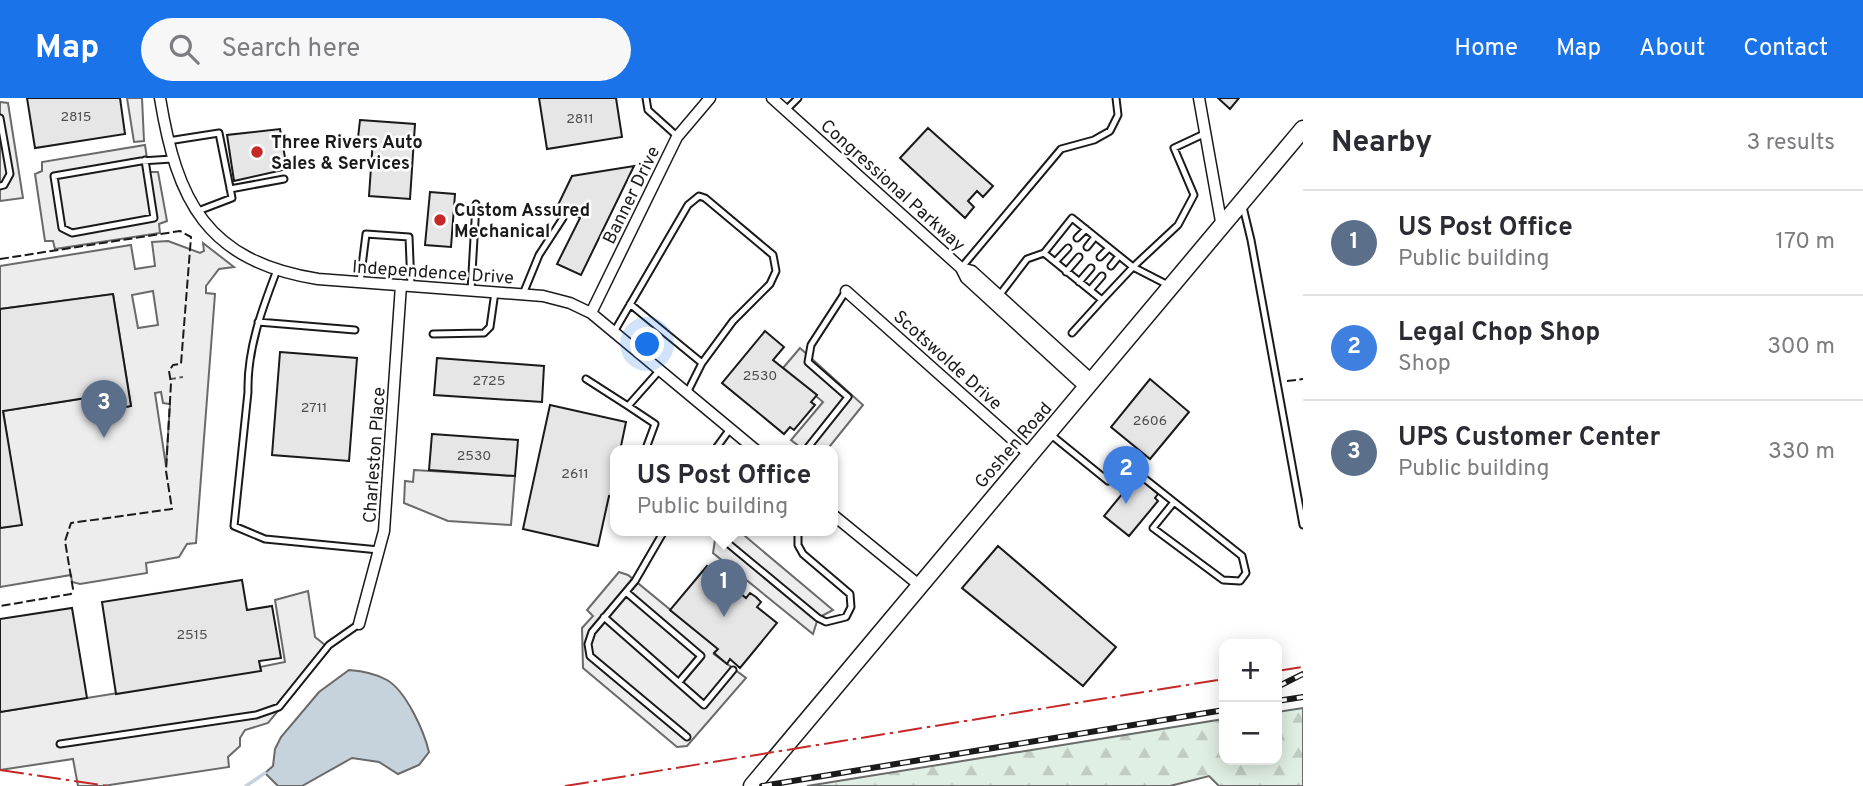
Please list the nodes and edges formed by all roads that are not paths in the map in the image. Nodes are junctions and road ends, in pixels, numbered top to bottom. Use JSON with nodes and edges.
{"nodes":[{"id":1,"x":160,"y":98,"type":"edge"},
{"id":2,"x":646,"y":98,"type":"edge"},
{"id":3,"x":710,"y":98,"type":"edge"},
{"id":4,"x":772,"y":98,"type":"edge"},
{"id":5,"x":798,"y":98,"type":"edge"},
{"id":6,"x":1116,"y":98,"type":"edge"},
{"id":7,"x":1199,"y":98,"type":"edge"},
{"id":8,"x":786,"y":110,"type":"junction"},
{"id":9,"x":0,"y":118,"type":"edge"},
{"id":10,"x":1303,"y":129,"type":"edge"},
{"id":11,"x":1206,"y":133,"type":"junction"},
{"id":12,"x":678,"y":137,"type":"junction"},
{"id":13,"x":168,"y":141,"type":"junction"},
{"id":14,"x":172,"y":159,"type":"junction"},
{"id":15,"x":145,"y":160,"type":"junction"},
{"id":16,"x":284,"y":179,"type":"dead end"},
{"id":17,"x":0,"y":186,"type":"edge"},
{"id":18,"x":230,"y":189,"type":"junction"},
{"id":19,"x":476,"y":204,"type":"dead end"},
{"id":20,"x":1242,"y":204,"type":"junction"},
{"id":21,"x":196,"y":212,"type":"junction"},
{"id":22,"x":563,"y":218,"type":"dead end"},
{"id":23,"x":1223,"y":228,"type":"junction"},
{"id":24,"x":1086,"y":229,"type":"junction"},
{"id":25,"x":1095,"y":237,"type":"junction"},
{"id":26,"x":1077,"y":238,"type":"dead end"},
{"id":27,"x":1087,"y":247,"type":"dead end"},
{"id":28,"x":1068,"y":248,"type":"dead end"},
{"id":29,"x":1109,"y":248,"type":"junction"},
{"id":30,"x":1044,"y":253,"type":"junction"},
{"id":31,"x":1119,"y":256,"type":"junction"},
{"id":32,"x":1079,"y":257,"type":"dead end"},
{"id":33,"x":1100,"y":257,"type":"dead end"},
{"id":34,"x":1055,"y":262,"type":"junction"},
{"id":35,"x":1111,"y":266,"type":"dead end"},
{"id":36,"x":1133,"y":267,"type":"junction"},
{"id":37,"x":961,"y":268,"type":"junction"},
{"id":38,"x":1091,"y":268,"type":"dead end"},
{"id":39,"x":277,"y":270,"type":"junction"},
{"id":40,"x":1066,"y":272,"type":"junction"},
{"id":41,"x":1102,"y":276,"type":"dead end"},
{"id":42,"x":360,"y":282,"type":"junction"},
{"id":43,"x":1079,"y":282,"type":"junction"},
{"id":44,"x":406,"y":285,"type":"junction"},
{"id":45,"x":1172,"y":288,"type":"junction"},
{"id":46,"x":471,"y":290,"type":"junction"},
{"id":47,"x":1090,"y":290,"type":"junction"},
{"id":48,"x":846,"y":291,"type":"joint"},
{"id":49,"x":495,"y":292,"type":"junction"},
{"id":50,"x":523,"y":294,"type":"junction"},
{"id":51,"x":997,"y":298,"type":"junction"},
{"id":52,"x":1102,"y":300,"type":"junction"},
{"id":53,"x":630,"y":304,"type":"junction"},
{"id":54,"x":590,"y":313,"type":"junction"},
{"id":55,"x":258,"y":322,"type":"junction"},
{"id":56,"x":355,"y":330,"type":"dead end"},
{"id":57,"x":614,"y":332,"type":"junction"},
{"id":58,"x":1072,"y":333,"type":"dead end"},
{"id":59,"x":433,"y":334,"type":"dead end"},
{"id":60,"x":702,"y":363,"type":"junction"},
{"id":61,"x":659,"y":371,"type":"junction"},
{"id":62,"x":586,"y":379,"type":"dead end"},
{"id":63,"x":1090,"y":385,"type":"junction"},
{"id":64,"x":687,"y":393,"type":"junction"},
{"id":65,"x":628,"y":405,"type":"junction"},
{"id":66,"x":730,"y":429,"type":"junction"},
{"id":67,"x":1048,"y":432,"type":"junction"},
{"id":68,"x":647,"y":445,"type":"edge"},
{"id":69,"x":718,"y":445,"type":"edge"},
{"id":70,"x":750,"y":445,"type":"edge"},
{"id":71,"x":810,"y":445,"type":"edge"},
{"id":72,"x":1029,"y":454,"type":"junction"},
{"id":73,"x":1174,"y":502,"type":"junction"},
{"id":74,"x":838,"y":519,"type":"edge"},
{"id":75,"x":1303,"y":525,"type":"edge"},
{"id":76,"x":661,"y":536,"type":"edge"},
{"id":77,"x":719,"y":536,"type":"edge"},
{"id":78,"x":798,"y":536,"type":"edge"},
{"id":79,"x":379,"y":550,"type":"junction"},
{"id":80,"x":919,"y":585,"type":"junction"},
{"id":81,"x":625,"y":592,"type":"junction"},
{"id":82,"x":604,"y":617,"type":"junction"},
{"id":83,"x":359,"y":624,"type":"joint"},
{"id":84,"x":733,"y":670,"type":"dead end"},
{"id":85,"x":679,"y":682,"type":"junction"},
{"id":86,"x":687,"y":737,"type":"dead end"},
{"id":87,"x":60,"y":744,"type":"dead end"},
{"id":88,"x":752,"y":786,"type":"edge"}],
"edges":[{"from":1,"to":13,"type":"street","name":"Independence Drive"},
{"from":2,"to":12,"type":"lane"},
{"from":3,"to":12,"type":"street","name":"Banner Drive"},
{"from":4,"to":8,"type":"street","name":"Congressional Parkway"},
{"from":5,"to":8,"type":"lane"},
{"from":6,"to":37,"type":"lane"},
{"from":7,"to":11,"type":"street"},
{"from":8,"to":37,"type":"street","name":"Congressional Parkway"},
{"from":9,"to":17,"type":"lane"},
{"from":10,"to":20,"type":"main road","name":"Goshen Road"},
{"from":11,"to":23,"type":"street"},
{"from":11,"to":36,"type":"lane"},
{"from":12,"to":54,"type":"street","name":"Banner Drive"},
{"from":13,"to":14,"type":"street","name":"Independence Drive"},
{"from":13,"to":18,"type":"lane"},
{"from":14,"to":15,"type":"lane"},
{"from":14,"to":21,"type":"street","name":"Independence Drive"},
{"from":15,"to":15,"type":"lane"},
{"from":16,"to":18,"type":"lane"},
{"from":18,"to":21,"type":"lane"},
{"from":19,"to":46,"type":"lane"},
{"from":20,"to":23,"type":"main road","name":"Goshen Road"},
{"from":20,"to":75,"type":"lane"},
{"from":21,"to":39,"type":"street","name":"Independence Drive"},
{"from":22,"to":50,"type":"lane"},
{"from":23,"to":45,"type":"main road","name":"Goshen Road"},
{"from":24,"to":25,"type":"lane"},
{"from":24,"to":26,"type":"lane"},
{"from":24,"to":30,"type":"lane"},
{"from":25,"to":27,"type":"lane"},
{"from":25,"to":29,"type":"lane"},
{"from":28,"to":34,"type":"lane"},
{"from":29,"to":31,"type":"lane"},
{"from":29,"to":33,"type":"lane"},
{"from":30,"to":34,"type":"lane"},
{"from":30,"to":51,"type":"lane"},
{"from":31,"to":35,"type":"lane"},
{"from":31,"to":36,"type":"lane"},
{"from":32,"to":40,"type":"lane"},
{"from":34,"to":40,"type":"lane"},
{"from":36,"to":45,"type":"lane"},
{"from":36,"to":52,"type":"lane"},
{"from":37,"to":51,"type":"street","name":"Congressional Parkway"},
{"from":38,"to":43,"type":"lane"},
{"from":39,"to":42,"type":"street","name":"Independence Drive"},
{"from":39,"to":55,"type":"lane"},
{"from":40,"to":43,"type":"lane"},
{"from":41,"to":47,"type":"lane"},
{"from":42,"to":44,"type":"street","name":"Independence Drive"},
{"from":42,"to":44,"type":"lane"},
{"from":43,"to":47,"type":"lane"},
{"from":44,"to":46,"type":"street","name":"Independence Drive"},
{"from":44,"to":79,"type":"street","name":"Charleston Place"},
{"from":45,"to":63,"type":"main road","name":"Goshen Road"},
{"from":46,"to":49,"type":"street","name":"Independence Drive"},
{"from":47,"to":52,"type":"lane"},
{"from":48,"to":71,"type":"lane"},
{"from":48,"to":72,"type":"street","name":"Scotswolde Drive"},
{"from":49,"to":50,"type":"street","name":"Independence Drive"},
{"from":49,"to":59,"type":"lane"},
{"from":50,"to":54,"type":"street","name":"Independence Drive"},
{"from":51,"to":63,"type":"street","name":"Congressional Parkway"},
{"from":52,"to":58,"type":"lane"},
{"from":53,"to":57,"type":"lane"},
{"from":53,"to":60,"type":"lane"},
{"from":53,"to":60,"type":"lane"},
{"from":54,"to":57,"type":"street","name":"Independence Drive"},
{"from":55,"to":56,"type":"lane"},
{"from":55,"to":79,"type":"lane"},
{"from":57,"to":61,"type":"street","name":"Independence Drive"},
{"from":60,"to":64,"type":"lane"},
{"from":61,"to":64,"type":"street","name":"Independence Drive"},
{"from":61,"to":65,"type":"lane"},
{"from":62,"to":65,"type":"lane"},
{"from":63,"to":67,"type":"main road","name":"Goshen Road"},
{"from":64,"to":66,"type":"street","name":"Independence Drive"},
{"from":65,"to":68,"type":"lane"},
{"from":66,"to":69,"type":"lane"},
{"from":66,"to":70,"type":"street","name":"Independence Drive"},
{"from":67,"to":72,"type":"main road","name":"Goshen Road"},
{"from":67,"to":73,"type":"lane"},
{"from":72,"to":80,"type":"main road","name":"Goshen Road"},
{"from":73,"to":73,"type":"lane"},
{"from":74,"to":80,"type":"street"},
{"from":76,"to":81,"type":"lane"},
{"from":77,"to":78,"type":"lane"},
{"from":79,"to":83,"type":"street","name":"Charleston Place"},
{"from":80,"to":88,"type":"main road","name":"Goshen Road"},
{"from":81,"to":82,"type":"lane"},
{"from":81,"to":85,"type":"lane"},
{"from":82,"to":85,"type":"lane"},
{"from":82,"to":86,"type":"lane"},
{"from":83,"to":87,"type":"lane"},
{"from":84,"to":85,"type":"lane"}]}
